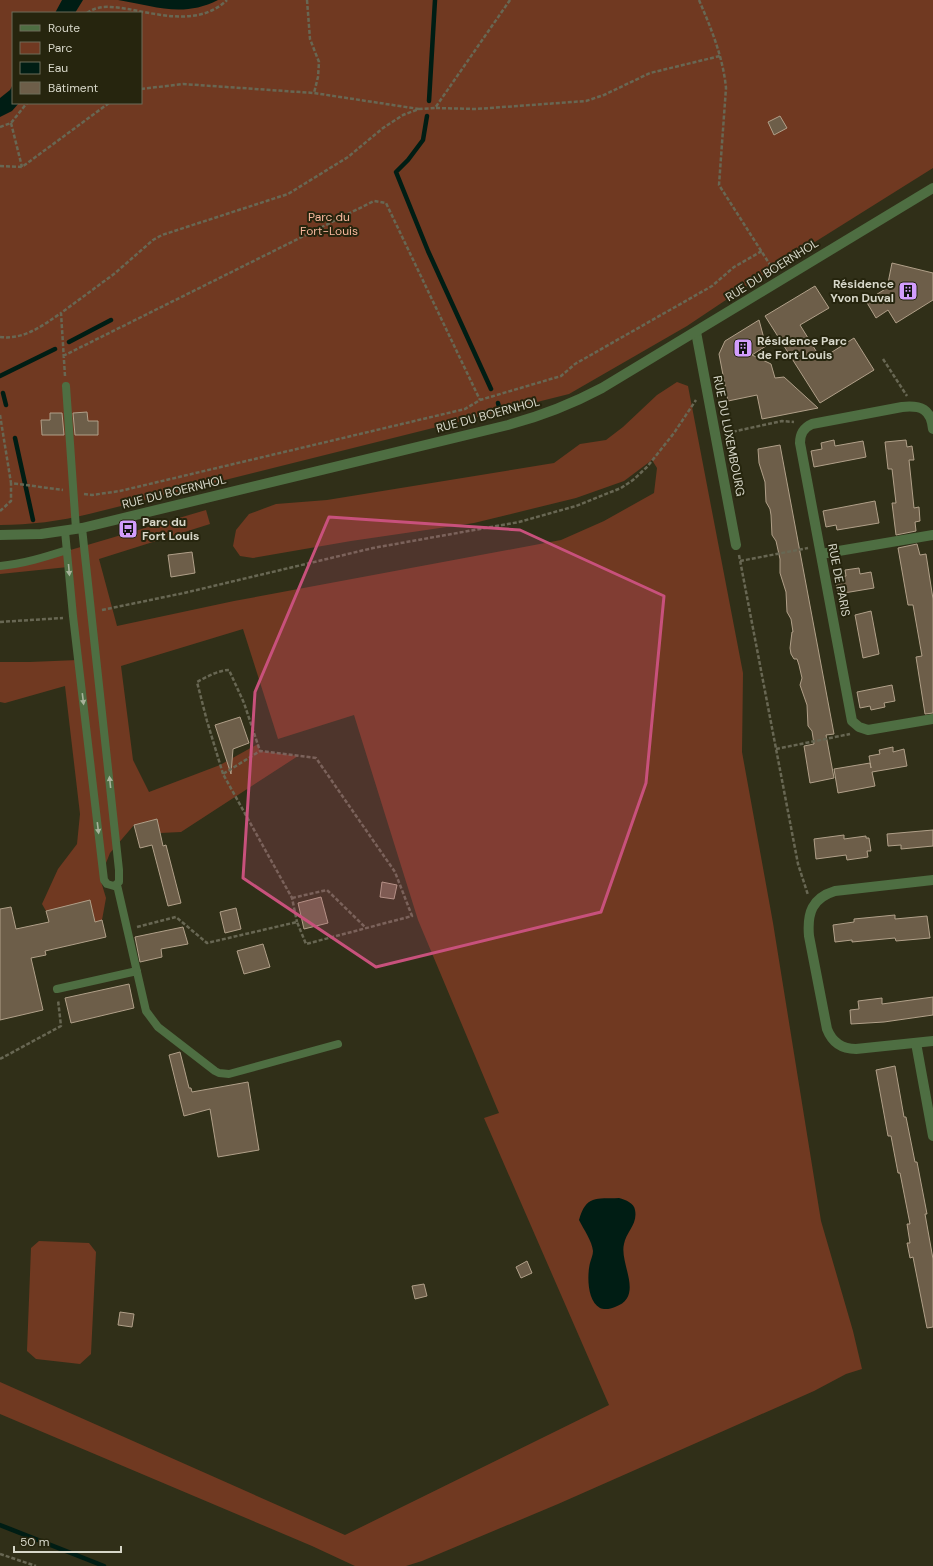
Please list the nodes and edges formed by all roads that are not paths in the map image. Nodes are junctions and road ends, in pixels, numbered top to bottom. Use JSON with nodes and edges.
{"nodes":[{"id":1,"x":933,"y":188,"type":"edge"},
{"id":2,"x":696,"y":332,"type":"junction"},
{"id":3,"x":66,"y":386,"type":"road end"},
{"id":4,"x":933,"y":429,"type":"edge"},
{"id":5,"x":79,"y":528,"type":"junction"},
{"id":6,"x":65,"y":531,"type":"junction"},
{"id":7,"x":0,"y":534,"type":"edge"},
{"id":8,"x":933,"y":535,"type":"edge"},
{"id":9,"x":736,"y":545,"type":"dead end"},
{"id":10,"x":67,"y":550,"type":"junction"},
{"id":11,"x":820,"y":550,"type":"junction"},
{"id":12,"x":0,"y":566,"type":"edge"},
{"id":13,"x":933,"y":719,"type":"edge"},
{"id":14,"x":933,"y":880,"type":"edge"},
{"id":15,"x":117,"y":885,"type":"junction"},
{"id":16,"x":137,"y":971,"type":"junction"},
{"id":17,"x":57,"y":989,"type":"road end"},
{"id":18,"x":933,"y":1040,"type":"edge"},
{"id":19,"x":916,"y":1043,"type":"junction"},
{"id":20,"x":338,"y":1044,"type":"dead end"},
{"id":21,"x":933,"y":1136,"type":"edge"}],
"edges":[{"from":1,"to":2,"type":"street","name":"RUE DU BOERNHOL"},
{"from":2,"to":5,"type":"street","name":"RUE DU BOERNHOL"},
{"from":2,"to":9,"type":"street","name":"RUE DU LUXEMBOURG"},
{"from":3,"to":5,"type":"lane"},
{"from":4,"to":11,"type":"street","name":"RUE DE PARIS"},
{"from":5,"to":6,"type":"street","name":"RUE DU BOERNHOL"},
{"from":15,"to":5,"type":"lane","one_way":true},
{"from":6,"to":7,"type":"street","name":"RUE DU BOERNHOL"},
{"from":6,"to":10,"type":"lane"},
{"from":8,"to":11,"type":"street"},
{"from":10,"to":12,"type":"lane"},
{"from":10,"to":15,"type":"lane","one_way":true},
{"from":11,"to":13,"type":"street","name":"RUE DE PARIS"},
{"from":14,"to":19,"type":"street"},
{"from":15,"to":16,"type":"lane"},
{"from":16,"to":17,"type":"lane"},
{"from":16,"to":20,"type":"lane"},
{"from":18,"to":19,"type":"street"},
{"from":19,"to":21,"type":"street"}]}
